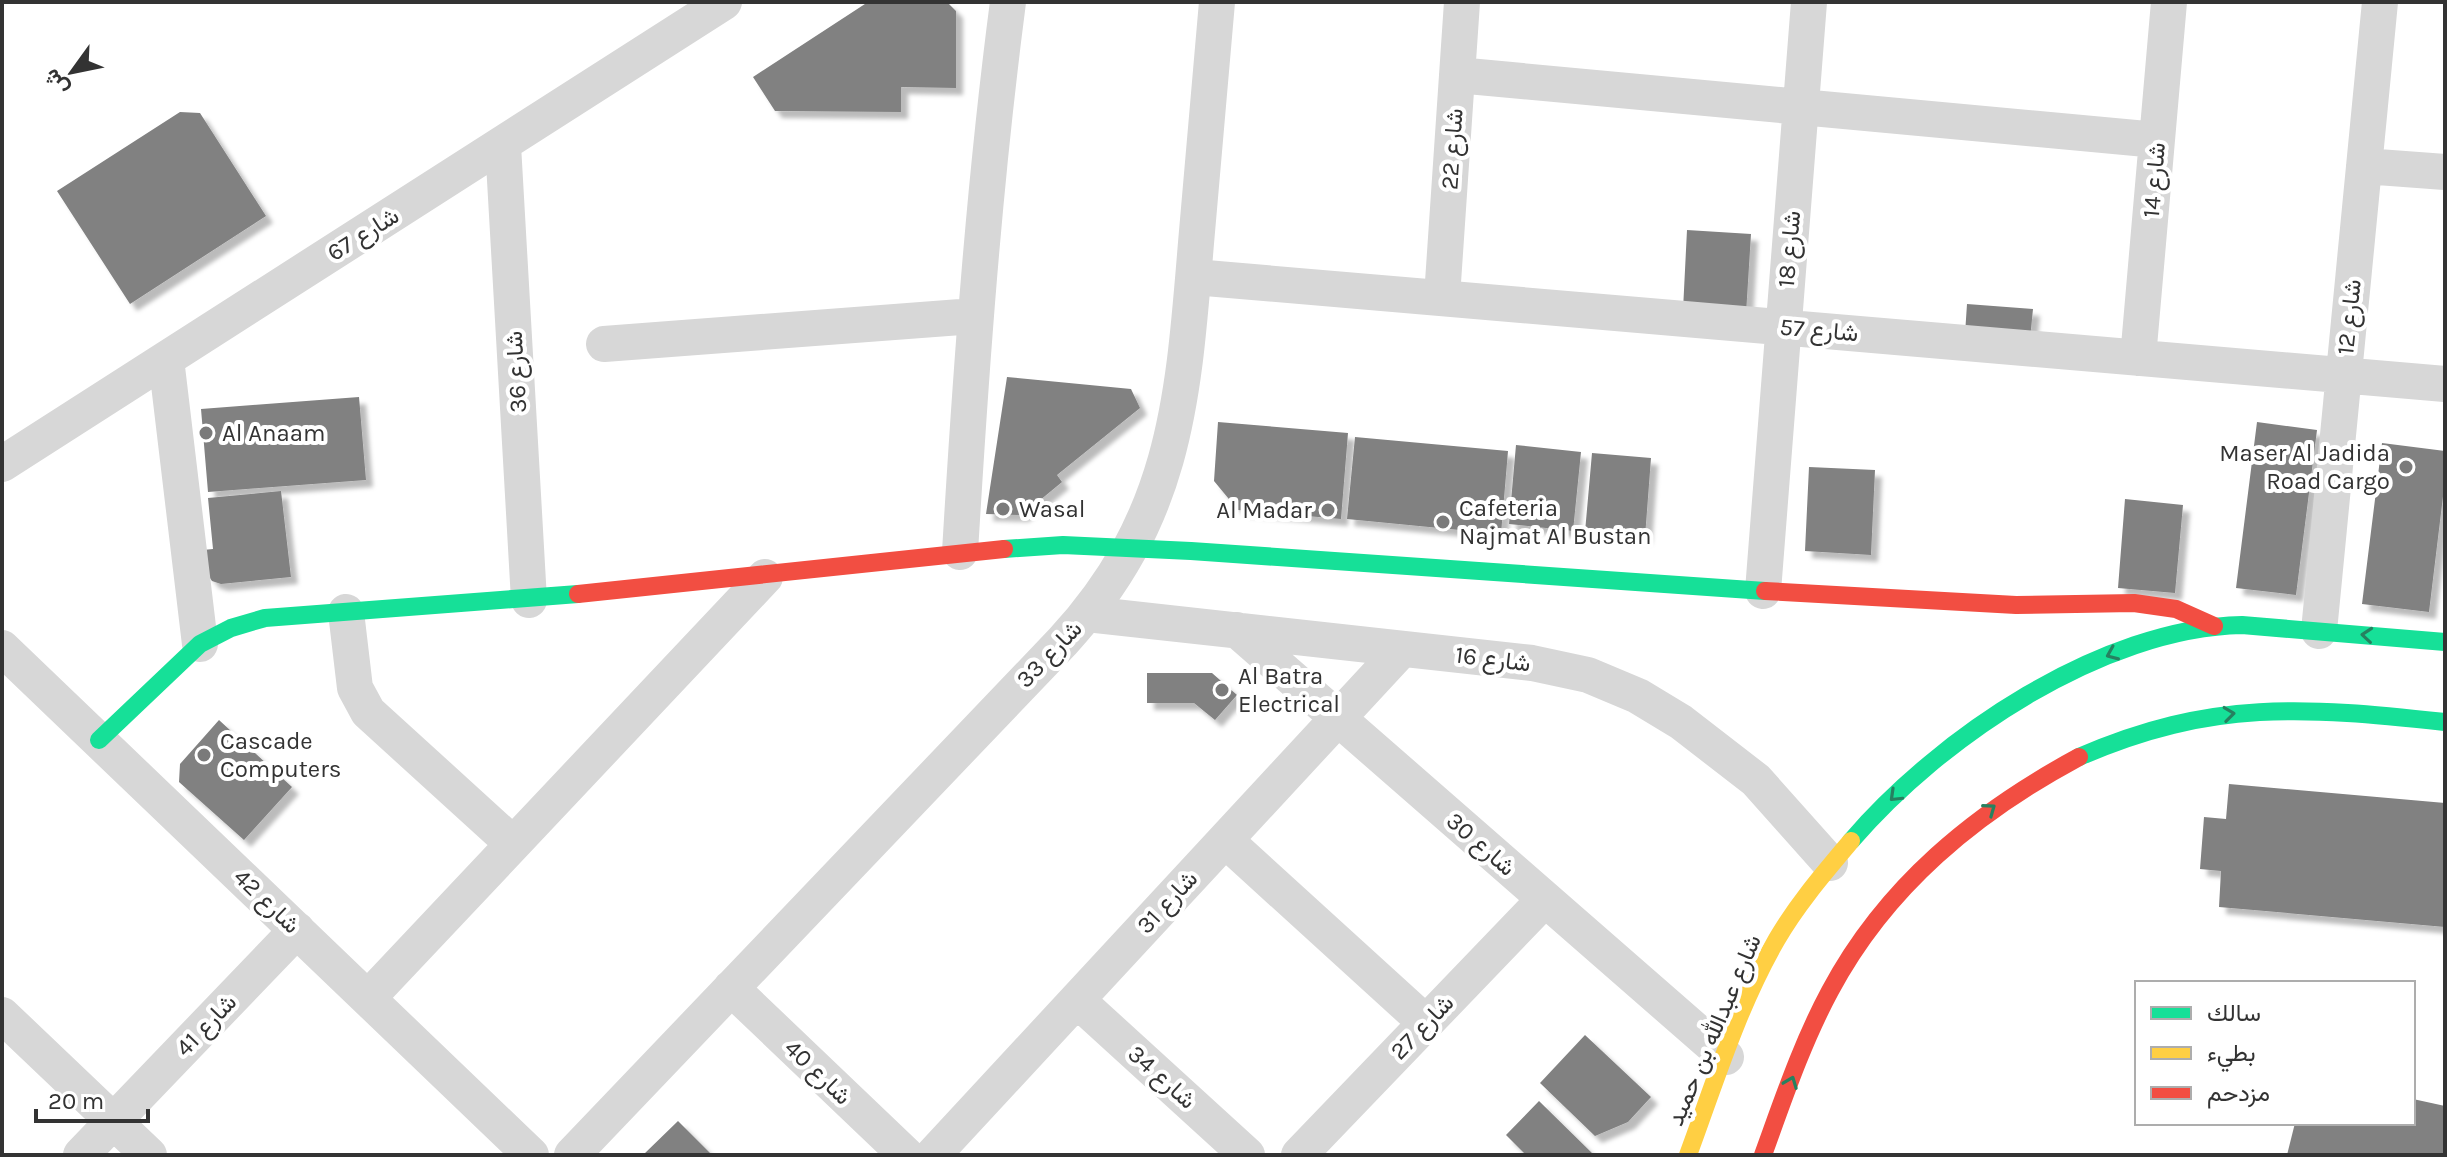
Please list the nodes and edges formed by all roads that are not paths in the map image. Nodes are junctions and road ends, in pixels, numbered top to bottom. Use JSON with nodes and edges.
{"nodes":[{"id":1,"x":724,"y":2,"type":"edge"},
{"id":2,"x":1008,"y":2,"type":"edge"},
{"id":3,"x":1217,"y":2,"type":"edge"},
{"id":4,"x":1462,"y":2,"type":"edge"},
{"id":5,"x":1809,"y":2,"type":"edge"},
{"id":6,"x":2169,"y":2,"type":"edge"},
{"id":7,"x":2380,"y":2,"type":"edge"},
{"id":8,"x":1457,"y":75,"type":"junction"},
{"id":9,"x":1801,"y":107,"type":"junction"},
{"id":10,"x":2157,"y":140,"type":"junction"},
{"id":11,"x":503,"y":145,"type":"junction"},
{"id":12,"x":2364,"y":166,"type":"junction"},
{"id":13,"x":2445,"y":172,"type":"edge"},
{"id":14,"x":1194,"y":277,"type":"junction"},
{"id":15,"x":1442,"y":297,"type":"junction"},
{"id":16,"x":974,"y":316,"type":"junction"},
{"id":17,"x":1783,"y":327,"type":"junction"},
{"id":18,"x":604,"y":344,"type":"dead end"},
{"id":19,"x":2138,"y":358,"type":"junction"},
{"id":20,"x":166,"y":359,"type":"junction"},
{"id":21,"x":2344,"y":375,"type":"junction"},
{"id":22,"x":2445,"y":384,"type":"edge"},
{"id":23,"x":2,"y":464,"type":"edge"},
{"id":24,"x":1130,"y":549,"type":"junction"},
{"id":25,"x":960,"y":552,"type":"junction"},
{"id":26,"x":765,"y":577,"type":"junction"},
{"id":27,"x":1763,"y":591,"type":"junction"},
{"id":28,"x":529,"y":600,"type":"junction"},
{"id":29,"x":346,"y":612,"type":"junction"},
{"id":30,"x":1087,"y":614,"type":"junction"},
{"id":31,"x":2214,"y":626,"type":"junction"},
{"id":32,"x":1237,"y":630,"type":"junction"},
{"id":33,"x":2319,"y":631,"type":"junction"},
{"id":34,"x":2445,"y":642,"type":"edge"},
{"id":35,"x":200,"y":644,"type":"junction"},
{"id":36,"x":1402,"y":649,"type":"junction"},
{"id":37,"x":9,"y":670,"type":"edge"},
{"id":38,"x":2445,"y":701,"type":"edge"},
{"id":39,"x":1338,"y":719,"type":"junction"},
{"id":40,"x":2418,"y":719,"type":"junction"},
{"id":41,"x":2445,"y":722,"type":"edge"},
{"id":42,"x":99,"y":740,"type":"junction"},
{"id":43,"x":1225,"y":840,"type":"junction"},
{"id":44,"x":513,"y":844,"type":"junction"},
{"id":45,"x":1830,"y":863,"type":"junction"},
{"id":46,"x":1545,"y":899,"type":"junction"},
{"id":47,"x":297,"y":930,"type":"junction"},
{"id":48,"x":731,"y":988,"type":"junction"},
{"id":49,"x":368,"y":998,"type":"junction"},
{"id":50,"x":1077,"y":1000,"type":"junction"},
{"id":51,"x":2,"y":1015,"type":"edge"},
{"id":52,"x":1426,"y":1023,"type":"junction"},
{"id":53,"x":1726,"y":1057,"type":"junction"},
{"id":54,"x":114,"y":1121,"type":"junction"},
{"id":55,"x":81,"y":1155,"type":"edge"},
{"id":56,"x":149,"y":1155,"type":"edge"},
{"id":57,"x":531,"y":1155,"type":"edge"},
{"id":58,"x":572,"y":1155,"type":"edge"},
{"id":59,"x":906,"y":1155,"type":"edge"},
{"id":60,"x":933,"y":1155,"type":"edge"},
{"id":61,"x":1247,"y":1155,"type":"edge"},
{"id":62,"x":1299,"y":1155,"type":"edge"},
{"id":63,"x":1688,"y":1155,"type":"edge"},
{"id":64,"x":1763,"y":1155,"type":"edge"}],
"edges":[{"from":1,"to":11,"type":"street","name":"شارع 67"},
{"from":2,"to":16,"type":"street"},
{"from":3,"to":14,"type":"street","name":"شارع 33"},
{"from":4,"to":8,"type":"street","name":"شارع 22"},
{"from":5,"to":9,"type":"street","name":"شارع 18"},
{"from":6,"to":10,"type":"street","name":"شارع 14"},
{"from":7,"to":12,"type":"street","name":"شارع 12"},
{"from":8,"to":9,"type":"street"},
{"from":8,"to":15,"type":"street","name":"شارع 22"},
{"from":9,"to":10,"type":"street"},
{"from":9,"to":17,"type":"street","name":"شارع 18"},
{"from":10,"to":19,"type":"street","name":"شارع 14"},
{"from":11,"to":20,"type":"street","name":"شارع 67"},
{"from":11,"to":28,"type":"street","name":"شارع 36"},
{"from":12,"to":13,"type":"street"},
{"from":12,"to":21,"type":"street","name":"شارع 12"},
{"from":14,"to":15,"type":"street","name":"شارع 57"},
{"from":14,"to":24,"type":"street","name":"شارع 33"},
{"from":15,"to":17,"type":"street","name":"شارع 57"},
{"from":16,"to":18,"type":"street"},
{"from":16,"to":25,"type":"street"},
{"from":17,"to":19,"type":"street","name":"شارع 57"},
{"from":17,"to":27,"type":"street","name":"شارع 18"},
{"from":19,"to":21,"type":"street","name":"شارع 57"},
{"from":20,"to":23,"type":"street","name":"شارع 67"},
{"from":20,"to":35,"type":"street"},
{"from":21,"to":22,"type":"street","name":"شارع 57"},
{"from":21,"to":33,"type":"street","name":"شارع 12"},
{"from":24,"to":25,"type":"street"},
{"from":24,"to":27,"type":"street"},
{"from":24,"to":30,"type":"street","name":"شارع 33"},
{"from":25,"to":26,"type":"street"},
{"from":26,"to":28,"type":"street"},
{"from":26,"to":44,"type":"street"},
{"from":27,"to":31,"type":"street"},
{"from":28,"to":29,"type":"street"},
{"from":29,"to":35,"type":"street"},
{"from":29,"to":44,"type":"street"},
{"from":30,"to":32,"type":"street","name":"شارع 16"},
{"from":30,"to":48,"type":"street","name":"شارع 33"},
{"from":31,"to":33,"type":"street","name":"شارع عبدالله بن حميد"},
{"from":31,"to":45,"type":"street","name":"شارع عبدالله بن حميد","one_way":true},
{"from":32,"to":36,"type":"street","name":"شارع 16"},
{"from":32,"to":39,"type":"street","name":"شارع 30"},
{"from":34,"to":33,"type":"street","name":"شارع عبدالله بن حميد","one_way":true},
{"from":35,"to":42,"type":"street"},
{"from":36,"to":39,"type":"street","name":"شارع 31"},
{"from":36,"to":45,"type":"street","name":"شارع 16"},
{"from":37,"to":42,"type":"street","name":"شارع 42"},
{"from":38,"to":40,"type":"street"},
{"from":39,"to":43,"type":"street","name":"شارع 31"},
{"from":39,"to":46,"type":"street","name":"شارع 30"},
{"from":40,"to":41,"type":"street"},
{"from":64,"to":40,"type":"street","one_way":true},
{"from":42,"to":47,"type":"street","name":"شارع 42"},
{"from":43,"to":50,"type":"street","name":"شارع 31"},
{"from":43,"to":52,"type":"street"},
{"from":44,"to":49,"type":"street"},
{"from":45,"to":53,"type":"street","name":"شارع عبدالله بن حميد"},
{"from":46,"to":52,"type":"street","name":"شارع 27"},
{"from":46,"to":53,"type":"street","name":"شارع 30"},
{"from":47,"to":49,"type":"street","name":"شارع 42"},
{"from":47,"to":54,"type":"street","name":"شارع 41"},
{"from":48,"to":58,"type":"street","name":"شارع 33"},
{"from":48,"to":59,"type":"street","name":"شارع 40"},
{"from":49,"to":57,"type":"street","name":"شارع 42"},
{"from":50,"to":60,"type":"street","name":"شارع 31"},
{"from":50,"to":61,"type":"street","name":"شارع 34"},
{"from":51,"to":54,"type":"street"},
{"from":52,"to":62,"type":"street","name":"شارع 27"},
{"from":53,"to":63,"type":"street","name":"شارع عبدالله بن حميد"},
{"from":54,"to":55,"type":"street","name":"شارع 41"},
{"from":54,"to":56,"type":"street"}]}
